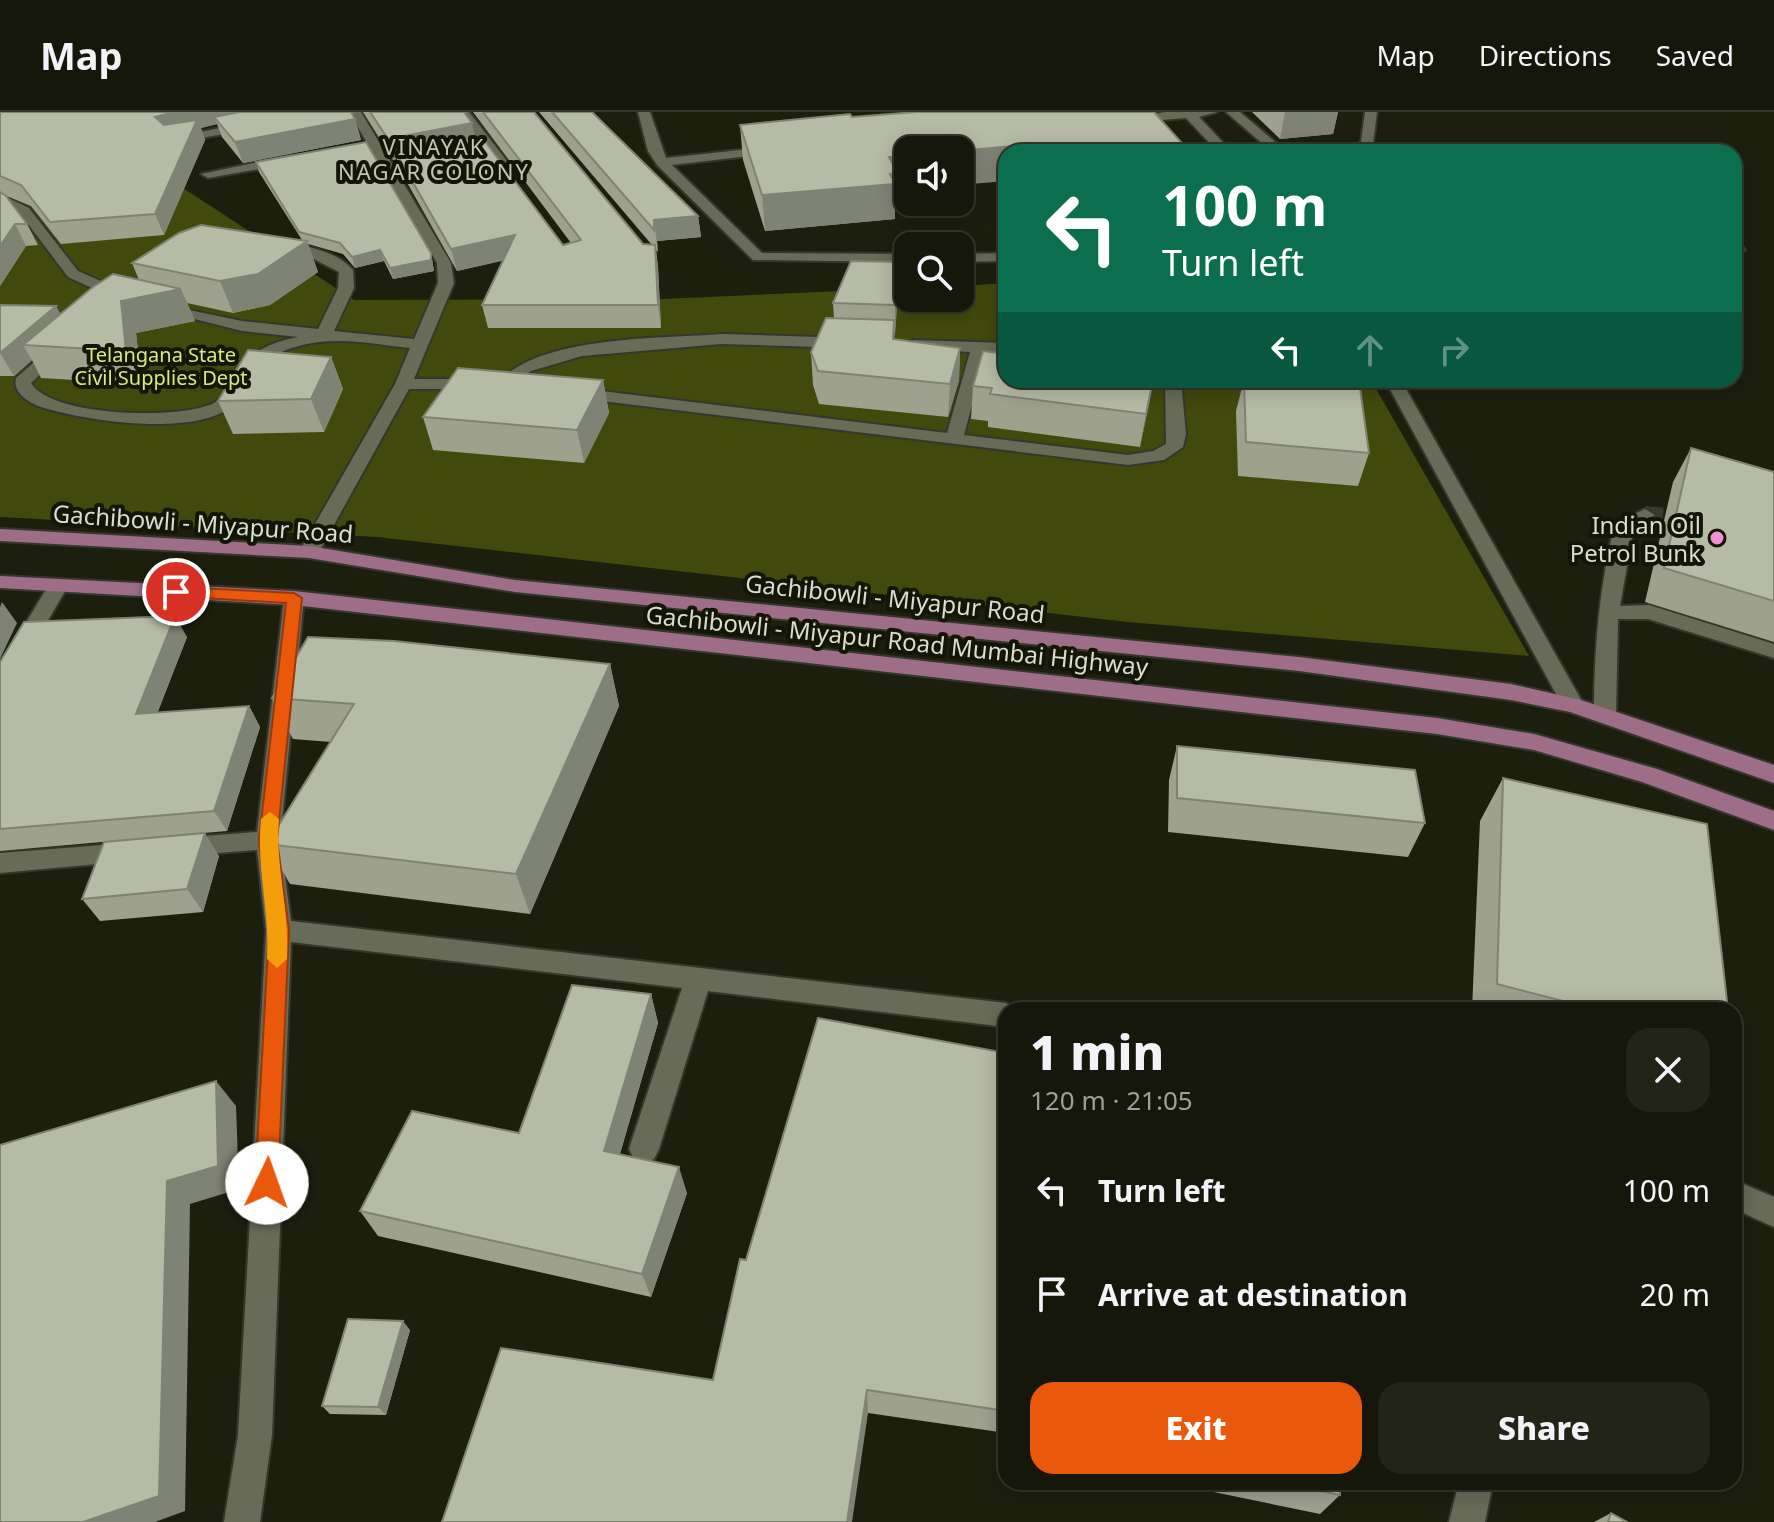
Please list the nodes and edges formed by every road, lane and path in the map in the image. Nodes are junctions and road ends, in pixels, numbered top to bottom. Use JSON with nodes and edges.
{"nodes":[{"id":1,"x":240,"y":112,"type":"edge"},
{"id":2,"x":355,"y":112,"type":"edge"},
{"id":3,"x":463,"y":112,"type":"edge"},
{"id":4,"x":644,"y":112,"type":"edge"},
{"id":5,"x":1211,"y":112,"type":"edge"},
{"id":6,"x":1232,"y":112,"type":"edge"},
{"id":7,"x":1371,"y":112,"type":"edge"},
{"id":8,"x":1189,"y":113,"type":"edge"},
{"id":9,"x":1139,"y":115,"type":"edge"},
{"id":10,"x":1111,"y":121,"type":"edge"},
{"id":11,"x":260,"y":124,"type":"edge"},
{"id":12,"x":245,"y":127,"type":"junction"},
{"id":13,"x":1153,"y":129,"type":"edge"},
{"id":14,"x":172,"y":139,"type":"edge"},
{"id":15,"x":1218,"y":144,"type":"edge"},
{"id":16,"x":1270,"y":144,"type":"edge"},
{"id":17,"x":1367,"y":144,"type":"edge"},
{"id":18,"x":786,"y":148,"type":"edge"},
{"id":19,"x":298,"y":158,"type":"edge"},
{"id":20,"x":662,"y":162,"type":"junction"},
{"id":21,"x":509,"y":173,"type":"edge"},
{"id":22,"x":208,"y":174,"type":"dead end"},
{"id":23,"x":0,"y":198,"type":"edge"},
{"id":24,"x":998,"y":257,"type":"edge"},
{"id":25,"x":894,"y":258,"type":"edge"},
{"id":26,"x":974,"y":258,"type":"edge"},
{"id":27,"x":120,"y":295,"type":"junction"},
{"id":28,"x":323,"y":336,"type":"junction"},
{"id":29,"x":419,"y":344,"type":"junction"},
{"id":30,"x":873,"y":344,"type":"edge"},
{"id":31,"x":903,"y":345,"type":"edge"},
{"id":32,"x":979,"y":347,"type":"junction"},
{"id":33,"x":998,"y":348,"type":"edge"},
{"id":34,"x":403,"y":384,"type":"junction"},
{"id":35,"x":504,"y":385,"type":"junction"},
{"id":36,"x":1174,"y":388,"type":"edge"},
{"id":37,"x":1397,"y":388,"type":"edge"},
{"id":38,"x":954,"y":438,"type":"junction"},
{"id":39,"x":1645,"y":515,"type":"dead end"},
{"id":40,"x":0,"y":535,"type":"edge"},
{"id":41,"x":309,"y":552,"type":"junction"},
{"id":42,"x":0,"y":582,"type":"edge"},
{"id":43,"x":58,"y":586,"type":"junction"},
{"id":44,"x":613,"y":596,"type":"junction"},
{"id":45,"x":294,"y":598,"type":"junction"},
{"id":46,"x":1607,"y":613,"type":"junction"},
{"id":47,"x":590,"y":632,"type":"junction"},
{"id":48,"x":1774,"y":651,"type":"edge"},
{"id":49,"x":0,"y":684,"type":"edge"},
{"id":50,"x":1573,"y":705,"type":"junction"},
{"id":51,"x":1605,"y":716,"type":"junction"},
{"id":52,"x":1774,"y":774,"type":"edge"},
{"id":53,"x":1774,"y":821,"type":"edge"},
{"id":54,"x":268,"y":840,"type":"junction"},
{"id":55,"x":0,"y":863,"type":"edge"},
{"id":56,"x":279,"y":930,"type":"junction"},
{"id":57,"x":699,"y":978,"type":"junction"},
{"id":58,"x":998,"y":1014,"type":"edge"},
{"id":59,"x":644,"y":1149,"type":"dead end"},
{"id":60,"x":1742,"y":1198,"type":"edge"},
{"id":61,"x":1774,"y":1212,"type":"edge"},
{"id":62,"x":1474,"y":1490,"type":"edge"},
{"id":63,"x":242,"y":1522,"type":"edge"},
{"id":64,"x":1467,"y":1522,"type":"edge"}],
"edges":[{"from":1,"to":12,"type":"street"},
{"from":2,"to":29,"type":"street"},
{"from":3,"to":21,"type":"street"},
{"from":4,"to":20,"type":"street"},
{"from":5,"to":8,"type":"street"},
{"from":6,"to":16,"type":"street"},
{"from":7,"to":17,"type":"street"},
{"from":8,"to":9,"type":"street"},
{"from":8,"to":15,"type":"street"},
{"from":9,"to":10,"type":"street"},
{"from":9,"to":13,"type":"street"},
{"from":11,"to":12,"type":"street"},
{"from":12,"to":14,"type":"street"},
{"from":18,"to":20,"type":"street"},
{"from":19,"to":22,"type":"street"},
{"from":20,"to":25,"type":"street"},
{"from":23,"to":27,"type":"street"},
{"from":24,"to":26,"type":"street"},
{"from":27,"to":28,"type":"street"},
{"from":27,"to":28,"type":"street"},
{"from":27,"to":28,"type":"street"},
{"from":28,"to":29,"type":"street"},
{"from":29,"to":34,"type":"street"},
{"from":30,"to":35,"type":"street"},
{"from":31,"to":32,"type":"street"},
{"from":32,"to":33,"type":"street"},
{"from":32,"to":38,"type":"street"},
{"from":34,"to":35,"type":"street"},
{"from":34,"to":41,"type":"street"},
{"from":35,"to":38,"type":"street"},
{"from":36,"to":38,"type":"street"},
{"from":37,"to":50,"type":"street"},
{"from":39,"to":46,"type":"street"},
{"from":40,"to":41,"type":"main road","name":"Gachibowli - Miyapur Road"},
{"from":41,"to":44,"type":"main road","name":"Gachibowli - Miyapur Road"},
{"from":42,"to":43,"type":"main road","name":"Gachibowli - Miyapur Road Mumbai Highway"},
{"from":43,"to":45,"type":"main road","name":"Gachibowli - Miyapur Road Mumbai Highway"},
{"from":43,"to":49,"type":"street"},
{"from":44,"to":47,"type":"main road"},
{"from":44,"to":50,"type":"main road","name":"Gachibowli - Miyapur Road"},
{"from":45,"to":47,"type":"main road","name":"Gachibowli - Miyapur Road Mumbai Highway"},
{"from":45,"to":54,"type":"street"},
{"from":46,"to":48,"type":"street"},
{"from":46,"to":51,"type":"street"},
{"from":47,"to":53,"type":"main road","name":"Gachibowli - Miyapur Road Mumbai Highway"},
{"from":50,"to":51,"type":"main road","name":"Gachibowli - Miyapur Road"},
{"from":51,"to":52,"type":"main road","name":"Gachibowli - Miyapur Road"},
{"from":54,"to":55,"type":"street"},
{"from":54,"to":56,"type":"street"},
{"from":56,"to":57,"type":"street"},
{"from":56,"to":63,"type":"street"},
{"from":57,"to":58,"type":"street"},
{"from":57,"to":59,"type":"street"},
{"from":60,"to":61,"type":"street"},
{"from":62,"to":64,"type":"street"}]}
